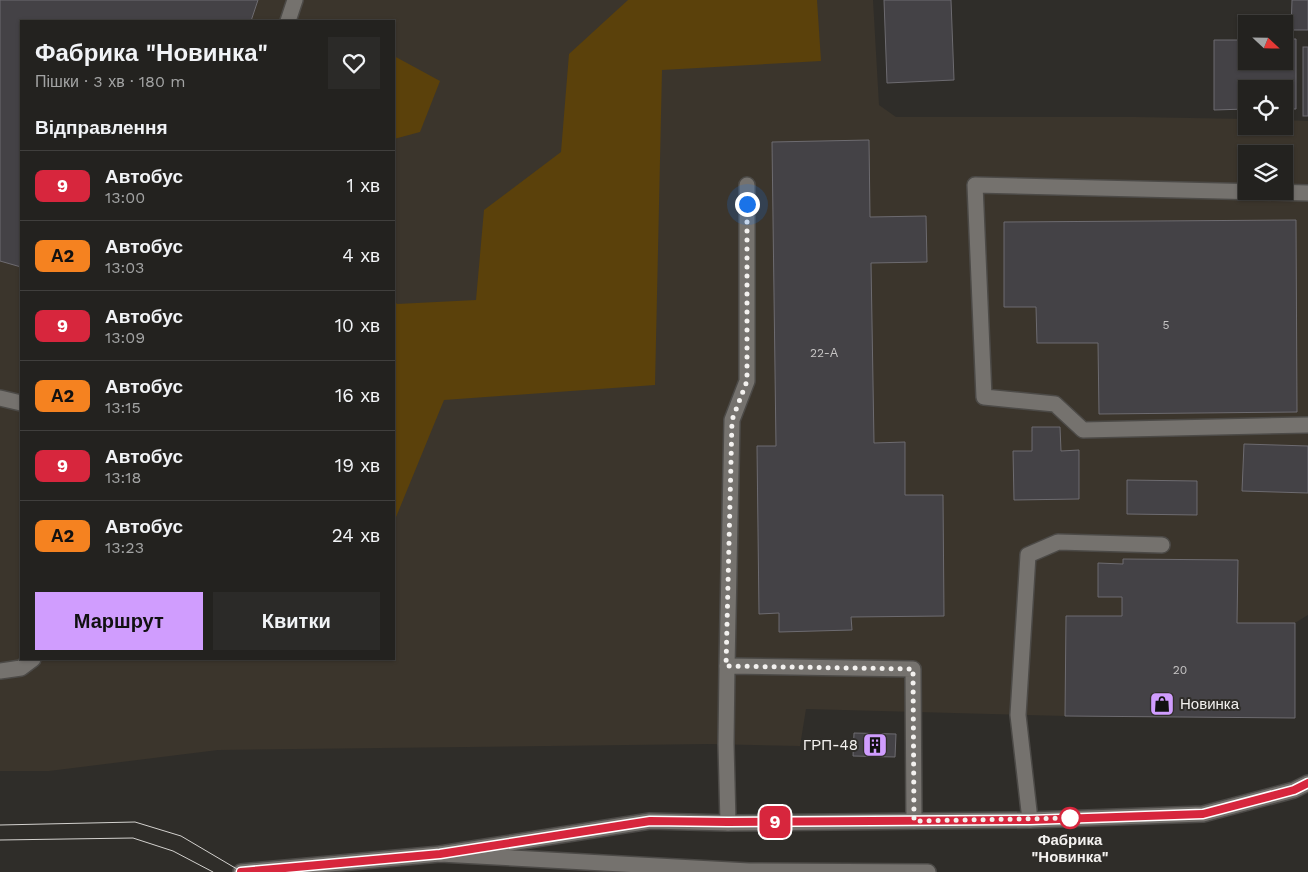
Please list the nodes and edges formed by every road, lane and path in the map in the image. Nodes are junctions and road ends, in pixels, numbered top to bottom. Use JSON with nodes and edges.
{"nodes":[{"id":1,"x":295,"y":0,"type":"edge"},
{"id":2,"x":288,"y":20,"type":"edge"},
{"id":3,"x":747,"y":184,"type":"dead end"},
{"id":4,"x":1308,"y":193,"type":"edge"},
{"id":5,"x":0,"y":398,"type":"edge"},
{"id":6,"x":20,"y":403,"type":"edge"},
{"id":7,"x":1308,"y":425,"type":"edge"},
{"id":8,"x":1162,"y":545,"type":"dead end"},
{"id":9,"x":32,"y":660,"type":"edge"},
{"id":10,"x":726,"y":666,"type":"junction"},
{"id":11,"x":0,"y":671,"type":"edge"},
{"id":12,"x":1308,"y":783,"type":"edge"},
{"id":13,"x":1030,"y":820,"type":"junction"},
{"id":14,"x":914,"y":821,"type":"junction"},
{"id":15,"x":728,"y":822,"type":"junction"},
{"id":16,"x":440,"y":854,"type":"junction"},
{"id":17,"x":749,"y":871,"type":"edge"},
{"id":18,"x":241,"y":872,"type":"edge"},
{"id":19,"x":928,"y":872,"type":"edge"}],
"edges":[{"from":1,"to":2,"type":"main road"},
{"from":3,"to":10,"type":"main road"},
{"from":4,"to":7,"type":"main road"},
{"from":5,"to":6,"type":"main road"},
{"from":8,"to":13,"type":"main road"},
{"from":9,"to":11,"type":"main road"},
{"from":10,"to":14,"type":"main road"},
{"from":10,"to":15,"type":"main road"},
{"from":12,"to":13,"type":"main road"},
{"from":13,"to":14,"type":"main road"},
{"from":14,"to":15,"type":"main road"},
{"from":15,"to":16,"type":"main road"},
{"from":16,"to":17,"type":"main road"},
{"from":16,"to":18,"type":"main road"},
{"from":17,"to":19,"type":"main road"}]}
